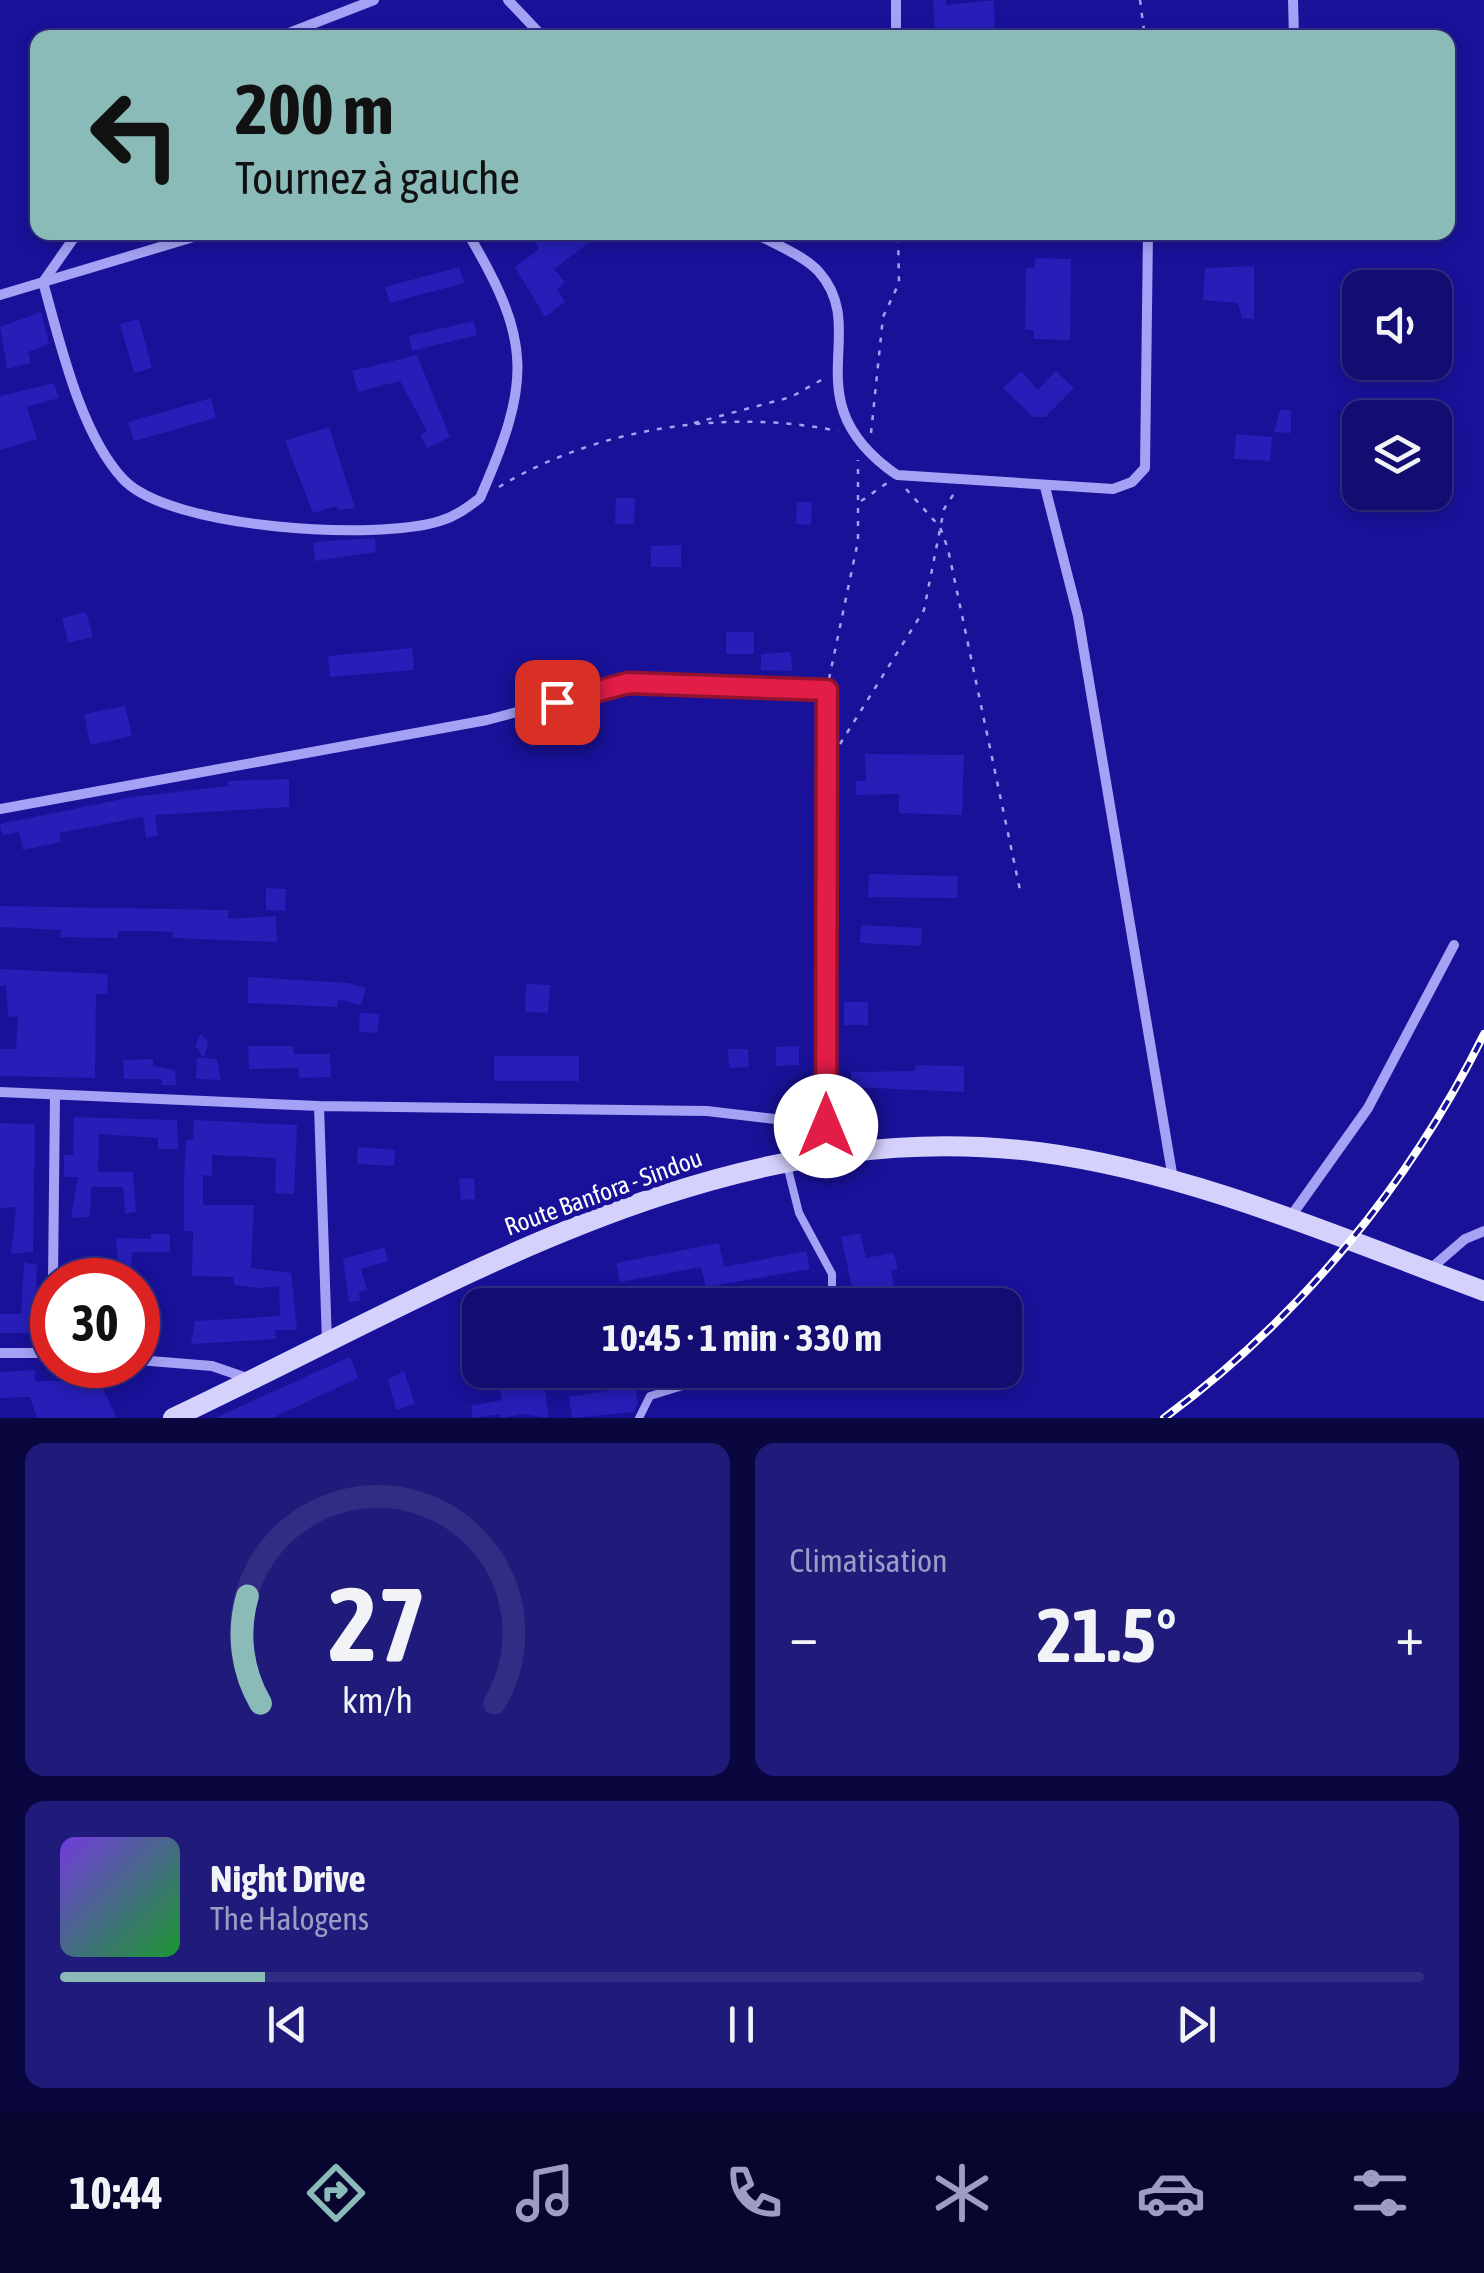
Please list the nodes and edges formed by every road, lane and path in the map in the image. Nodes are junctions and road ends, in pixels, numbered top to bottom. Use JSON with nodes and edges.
{"nodes":[{"id":1,"x":374,"y":0,"type":"edge"},
{"id":2,"x":508,"y":0,"type":"edge"},
{"id":3,"x":896,"y":0,"type":"edge"},
{"id":4,"x":1140,"y":0,"type":"edge"},
{"id":5,"x":1293,"y":0,"type":"edge"},
{"id":6,"x":297,"y":30,"type":"edge"},
{"id":7,"x":536,"y":30,"type":"edge"},
{"id":8,"x":896,"y":30,"type":"edge"},
{"id":9,"x":1144,"y":30,"type":"edge"},
{"id":10,"x":1294,"y":30,"type":"edge"},
{"id":11,"x":72,"y":240,"type":"edge"},
{"id":12,"x":183,"y":240,"type":"edge"},
{"id":13,"x":472,"y":240,"type":"edge"},
{"id":14,"x":767,"y":240,"type":"edge"},
{"id":15,"x":898,"y":240,"type":"edge"},
{"id":16,"x":1148,"y":240,"type":"edge"},
{"id":17,"x":43,"y":282,"type":"junction"},
{"id":18,"x":0,"y":296,"type":"edge"},
{"id":19,"x":835,"y":373,"type":"junction"},
{"id":20,"x":688,"y":425,"type":"junction"},
{"id":21,"x":855,"y":435,"type":"junction"},
{"id":22,"x":872,"y":458,"type":"junction"},
{"id":23,"x":897,"y":476,"type":"junction"},
{"id":24,"x":970,"y":482,"type":"junction"},
{"id":25,"x":1044,"y":487,"type":"junction"},
{"id":26,"x":480,"y":498,"type":"junction"},
{"id":27,"x":860,"y":502,"type":"junction"},
{"id":28,"x":940,"y":527,"type":"junction"},
{"id":29,"x":827,"y":690,"type":"junction"},
{"id":30,"x":828,"y":762,"type":"junction"},
{"id":31,"x":0,"y":809,"type":"edge"},
{"id":32,"x":1020,"y":890,"type":"dead end"},
{"id":33,"x":1454,"y":945,"type":"dead end"},
{"id":34,"x":0,"y":1092,"type":"edge"},
{"id":35,"x":54,"y":1095,"type":"junction"},
{"id":36,"x":319,"y":1106,"type":"junction"},
{"id":37,"x":826,"y":1126,"type":"junction"},
{"id":38,"x":826,"y":1156,"type":"junction"},
{"id":39,"x":786,"y":1160,"type":"junction"},
{"id":40,"x":1174,"y":1181,"type":"junction"},
{"id":41,"x":1289,"y":1220,"type":"junction"},
{"id":42,"x":1484,"y":1231,"type":"edge"},
{"id":43,"x":53,"y":1258,"type":"edge"},
{"id":44,"x":1428,"y":1270,"type":"junction"},
{"id":45,"x":832,"y":1288,"type":"edge"},
{"id":46,"x":1484,"y":1291,"type":"edge"},
{"id":47,"x":327,"y":1343,"type":"junction"},
{"id":48,"x":0,"y":1353,"type":"edge"},
{"id":49,"x":30,"y":1354,"type":"edge"},
{"id":50,"x":160,"y":1362,"type":"edge"},
{"id":51,"x":253,"y":1380,"type":"junction"},
{"id":52,"x":676,"y":1388,"type":"edge"},
{"id":53,"x":172,"y":1418,"type":"edge"},
{"id":54,"x":639,"y":1418,"type":"edge"}],
"edges":[{"from":1,"to":6,"type":"street"},
{"from":2,"to":7,"type":"street"},
{"from":3,"to":8,"type":"street"},
{"from":4,"to":9,"type":"path"},
{"from":5,"to":10,"type":"street"},
{"from":11,"to":17,"type":"street"},
{"from":12,"to":17,"type":"street"},
{"from":13,"to":26,"type":"street"},
{"from":14,"to":19,"type":"street"},
{"from":15,"to":22,"type":"path"},
{"from":16,"to":25,"type":"street"},
{"from":17,"to":18,"type":"street"},
{"from":17,"to":26,"type":"street"},
{"from":19,"to":20,"type":"path"},
{"from":19,"to":21,"type":"street"},
{"from":20,"to":21,"type":"path"},
{"from":20,"to":26,"type":"path"},
{"from":21,"to":22,"type":"street"},
{"from":21,"to":27,"type":"path"},
{"from":22,"to":23,"type":"street"},
{"from":23,"to":24,"type":"street"},
{"from":23,"to":27,"type":"path"},
{"from":23,"to":28,"type":"path"},
{"from":24,"to":25,"type":"street"},
{"from":24,"to":28,"type":"path"},
{"from":25,"to":40,"type":"street"},
{"from":27,"to":29,"type":"path"},
{"from":28,"to":30,"type":"path"},
{"from":28,"to":32,"type":"path"},
{"from":29,"to":30,"type":"street"},
{"from":29,"to":31,"type":"street"},
{"from":30,"to":37,"type":"street"},
{"from":33,"to":41,"type":"street"},
{"from":34,"to":35,"type":"street"},
{"from":35,"to":36,"type":"street"},
{"from":35,"to":43,"type":"street"},
{"from":36,"to":37,"type":"street"},
{"from":36,"to":47,"type":"street"},
{"from":37,"to":38,"type":"street"},
{"from":38,"to":39,"type":"main road","name":"Route Banfora - Sindou"},
{"from":38,"to":40,"type":"main road","name":"Route Banfora - Sindou"},
{"from":39,"to":45,"type":"lane"},
{"from":39,"to":47,"type":"main road","name":"Route Banfora - Sindou"},
{"from":40,"to":41,"type":"main road","name":"Route Banfora - Sindou"},
{"from":41,"to":44,"type":"main road","name":"Route Banfora - Sindou"},
{"from":42,"to":44,"type":"street"},
{"from":44,"to":46,"type":"main road","name":"Route Banfora - Sindou"},
{"from":47,"to":51,"type":"main road","name":"Route Banfora - Sindou"},
{"from":48,"to":49,"type":"street"},
{"from":50,"to":51,"type":"street"},
{"from":51,"to":53,"type":"main road","name":"Route Banfora - Sindou"},
{"from":52,"to":54,"type":"lane"}]}
